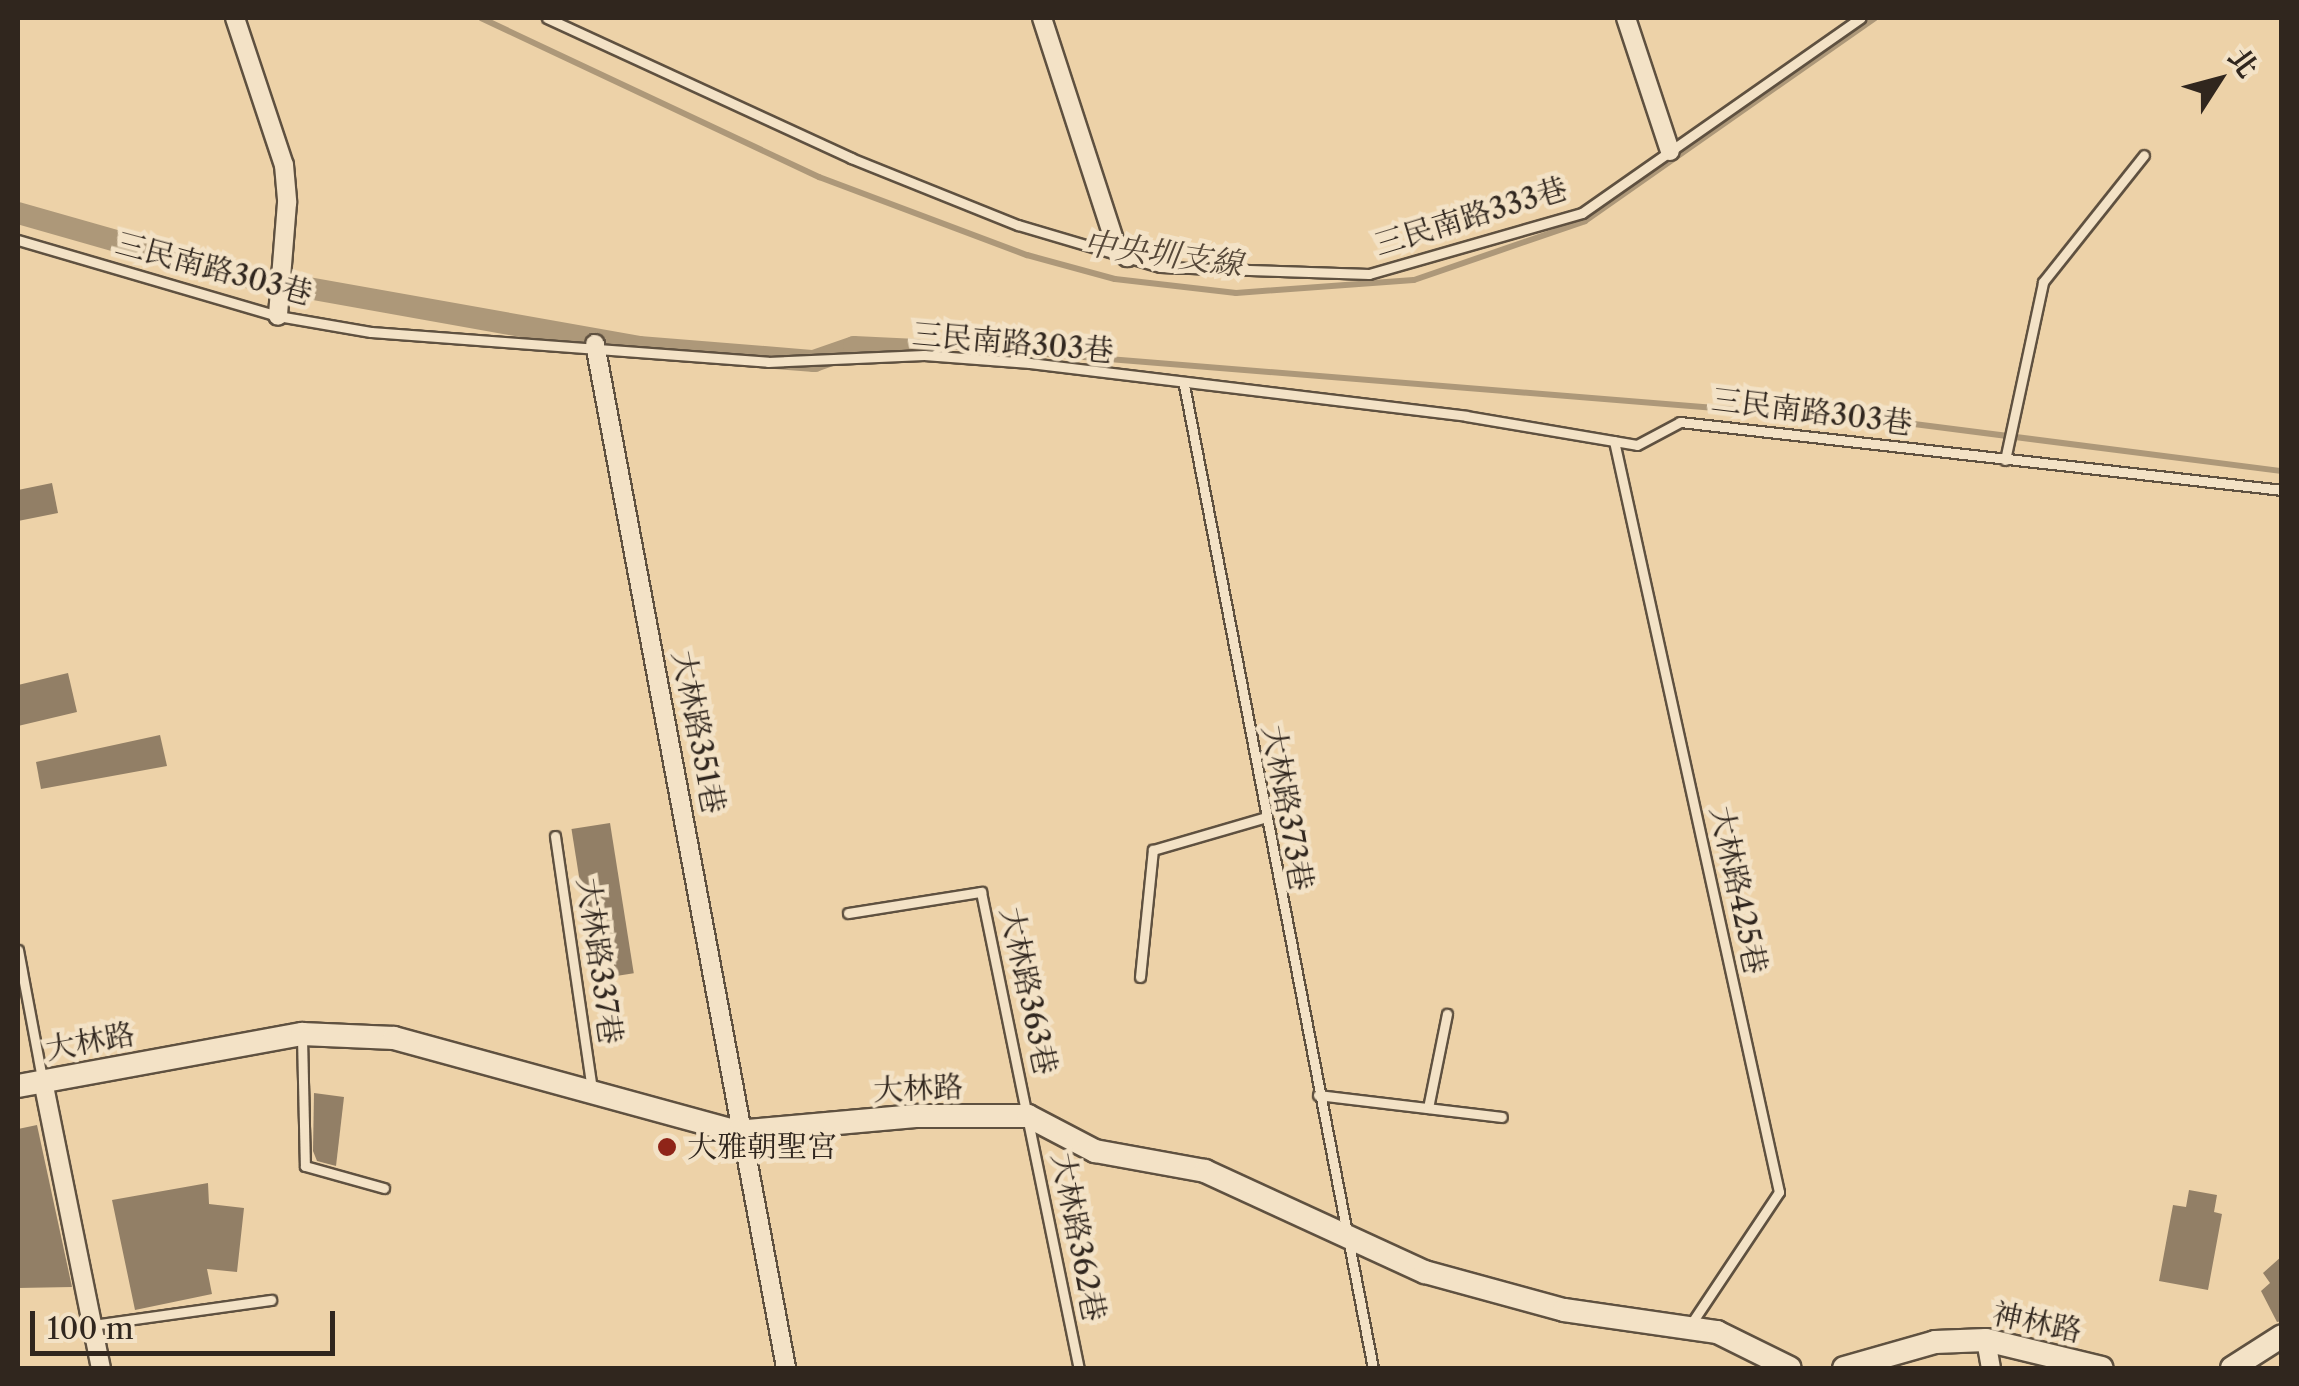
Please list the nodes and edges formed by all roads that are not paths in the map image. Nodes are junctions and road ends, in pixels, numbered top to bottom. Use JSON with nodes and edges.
{"nodes":[{"id":1,"x":235,"y":18,"type":"edge"},
{"id":2,"x":547,"y":18,"type":"edge"},
{"id":3,"x":1042,"y":18,"type":"edge"},
{"id":4,"x":1626,"y":18,"type":"edge"},
{"id":5,"x":1860,"y":18,"type":"edge"},
{"id":6,"x":1670,"y":150,"type":"junction"},
{"id":7,"x":2144,"y":155,"type":"dead end"},
{"id":8,"x":18,"y":240,"type":"edge"},
{"id":9,"x":1127,"y":257,"type":"junction"},
{"id":10,"x":278,"y":315,"type":"junction"},
{"id":11,"x":595,"y":344,"type":"junction"},
{"id":12,"x":1184,"y":385,"type":"junction"},
{"id":13,"x":1614,"y":441,"type":"junction"},
{"id":14,"x":2005,"y":460,"type":"junction"},
{"id":15,"x":2282,"y":490,"type":"edge"},
{"id":16,"x":1264,"y":818,"type":"junction"},
{"id":17,"x":555,"y":836,"type":"dead end"},
{"id":18,"x":848,"y":913,"type":"dead end"},
{"id":19,"x":18,"y":950,"type":"edge"},
{"id":20,"x":1140,"y":978,"type":"dead end"},
{"id":21,"x":1446,"y":1014,"type":"dead end"},
{"id":22,"x":302,"y":1034,"type":"junction"},
{"id":23,"x":42,"y":1081,"type":"junction"},
{"id":24,"x":18,"y":1086,"type":"edge"},
{"id":25,"x":592,"y":1093,"type":"junction"},
{"id":26,"x":1318,"y":1095,"type":"junction"},
{"id":27,"x":1428,"y":1108,"type":"junction"},
{"id":28,"x":1028,"y":1116,"type":"junction"},
{"id":29,"x":1502,"y":1117,"type":"dead end"},
{"id":30,"x":737,"y":1132,"type":"junction"},
{"id":31,"x":384,"y":1188,"type":"dead end"},
{"id":32,"x":1347,"y":1239,"type":"junction"},
{"id":33,"x":271,"y":1300,"type":"dead end"},
{"id":34,"x":92,"y":1325,"type":"junction"},
{"id":35,"x":1690,"y":1326,"type":"junction"},
{"id":36,"x":2282,"y":1336,"type":"edge"},
{"id":37,"x":1986,"y":1340,"type":"junction"},
{"id":38,"x":100,"y":1368,"type":"edge"},
{"id":39,"x":786,"y":1368,"type":"edge"},
{"id":40,"x":1079,"y":1368,"type":"edge"},
{"id":41,"x":1372,"y":1368,"type":"edge"},
{"id":42,"x":1790,"y":1368,"type":"edge"},
{"id":43,"x":1844,"y":1368,"type":"edge"},
{"id":44,"x":1991,"y":1368,"type":"edge"},
{"id":45,"x":2102,"y":1368,"type":"edge"},
{"id":46,"x":2232,"y":1368,"type":"edge"}],
"edges":[{"from":1,"to":10,"type":"street"},
{"from":2,"to":9,"type":"lane","name":"三民南路333巷"},
{"from":3,"to":9,"type":"street"},
{"from":4,"to":6,"type":"street"},
{"from":5,"to":6,"type":"lane","name":"三民南路333巷"},
{"from":6,"to":9,"type":"lane","name":"三民南路333巷"},
{"from":7,"to":14,"type":"lane"},
{"from":8,"to":10,"type":"lane","name":"三民南路303巷"},
{"from":10,"to":11,"type":"lane","name":"三民南路303巷"},
{"from":11,"to":12,"type":"lane","name":"三民南路303巷"},
{"from":11,"to":30,"type":"street","name":"大林路351巷"},
{"from":12,"to":13,"type":"lane","name":"三民南路303巷"},
{"from":12,"to":16,"type":"lane","name":"大林路373巷"},
{"from":13,"to":14,"type":"lane","name":"三民南路303巷"},
{"from":13,"to":35,"type":"lane","name":"大林路425巷"},
{"from":14,"to":15,"type":"lane","name":"三民南路303巷"},
{"from":16,"to":20,"type":"lane"},
{"from":16,"to":26,"type":"lane","name":"大林路373巷"},
{"from":17,"to":25,"type":"lane","name":"大林路337巷"},
{"from":18,"to":28,"type":"lane","name":"大林路363巷"},
{"from":19,"to":23,"type":"lane"},
{"from":21,"to":27,"type":"lane"},
{"from":22,"to":23,"type":"street","name":"大林路"},
{"from":22,"to":25,"type":"street","name":"大林路"},
{"from":22,"to":31,"type":"lane"},
{"from":23,"to":24,"type":"street","name":"大林路"},
{"from":23,"to":34,"type":"street"},
{"from":25,"to":30,"type":"street","name":"大林路"},
{"from":26,"to":27,"type":"lane"},
{"from":26,"to":32,"type":"lane","name":"大林路373巷"},
{"from":27,"to":29,"type":"lane"},
{"from":28,"to":30,"type":"street","name":"大林路"},
{"from":28,"to":32,"type":"street","name":"大林路"},
{"from":28,"to":40,"type":"lane","name":"大林路362巷"},
{"from":30,"to":39,"type":"street","name":"大林路351巷"},
{"from":32,"to":35,"type":"street","name":"大林路"},
{"from":32,"to":41,"type":"lane","name":"大林路373巷"},
{"from":33,"to":34,"type":"lane"},
{"from":34,"to":38,"type":"street"},
{"from":35,"to":42,"type":"street","name":"大林路"},
{"from":36,"to":46,"type":"street"},
{"from":37,"to":43,"type":"street","name":"神林路"},
{"from":37,"to":44,"type":"street"},
{"from":37,"to":45,"type":"street","name":"神林路"}]}
